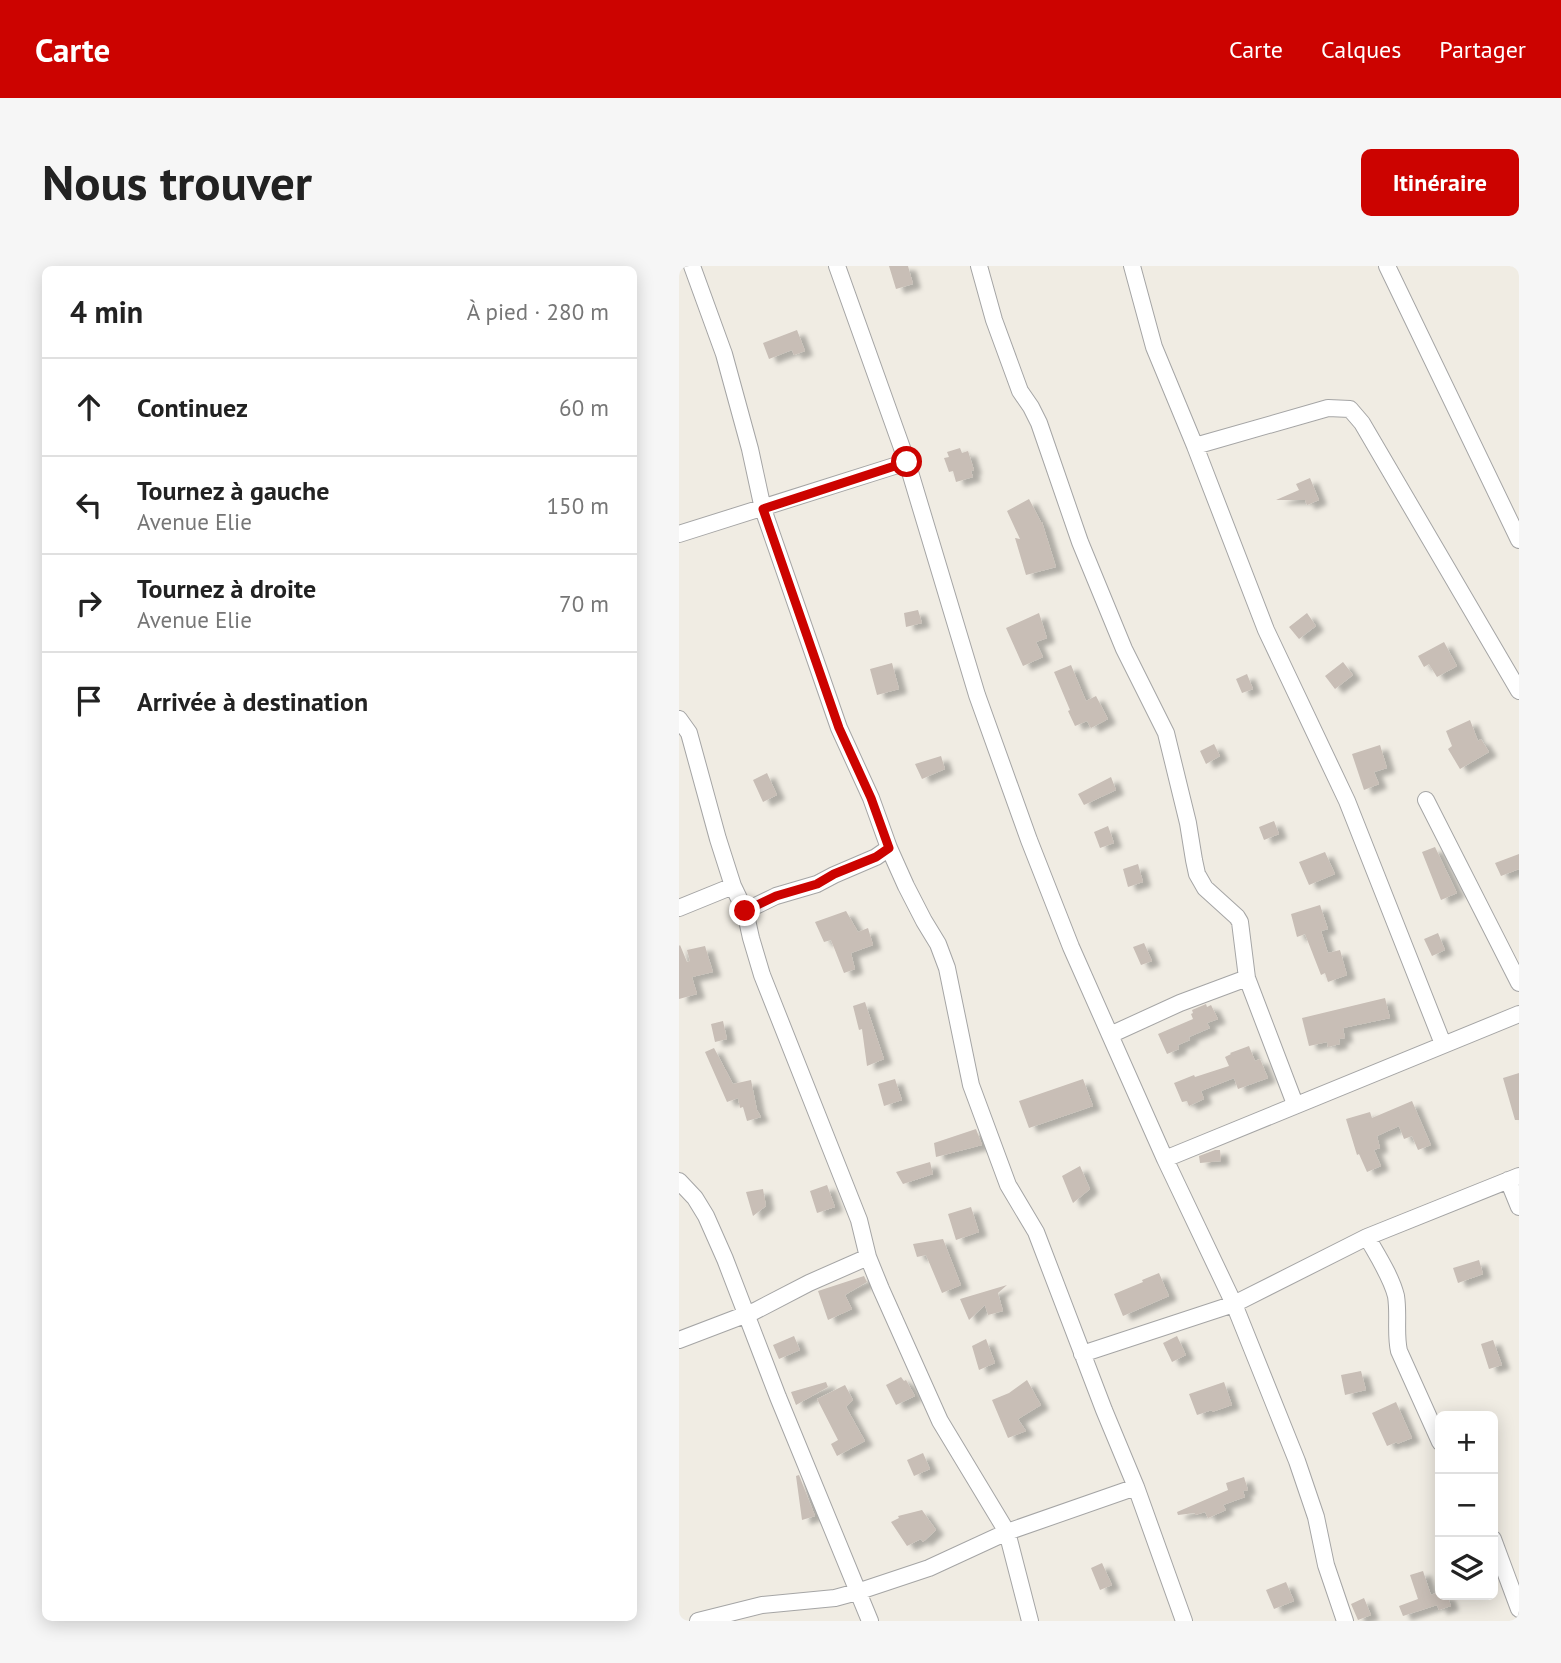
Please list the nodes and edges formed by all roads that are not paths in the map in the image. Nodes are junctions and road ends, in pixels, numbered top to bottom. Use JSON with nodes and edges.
{"nodes":[{"id":1,"x":692,"y":266,"type":"edge"},
{"id":2,"x":837,"y":266,"type":"edge"},
{"id":3,"x":979,"y":266,"type":"edge"},
{"id":4,"x":1132,"y":266,"type":"edge"},
{"id":5,"x":1387,"y":266,"type":"edge"},
{"id":6,"x":1195,"y":446,"type":"junction"},
{"id":7,"x":907,"y":462,"type":"junction"},
{"id":8,"x":763,"y":509,"type":"junction"},
{"id":9,"x":679,"y":534,"type":"edge"},
{"id":10,"x":1519,"y":540,"type":"edge"},
{"id":11,"x":1519,"y":691,"type":"edge"},
{"id":12,"x":679,"y":719,"type":"edge"},
{"id":13,"x":1426,"y":800,"type":"dead end"},
{"id":14,"x":889,"y":848,"type":"junction"},
{"id":15,"x":733,"y":886,"type":"junction"},
{"id":16,"x":679,"y":908,"type":"edge"},
{"id":17,"x":745,"y":911,"type":"junction"},
{"id":18,"x":1247,"y":978,"type":"junction"},
{"id":19,"x":1519,"y":983,"type":"edge"},
{"id":20,"x":1519,"y":1014,"type":"edge"},
{"id":21,"x":1110,"y":1035,"type":"junction"},
{"id":22,"x":1443,"y":1044,"type":"junction"},
{"id":23,"x":1296,"y":1104,"type":"junction"},
{"id":24,"x":1165,"y":1159,"type":"junction"},
{"id":25,"x":1514,"y":1178,"type":"edge"},
{"id":26,"x":679,"y":1181,"type":"edge"},
{"id":27,"x":1519,"y":1207,"type":"edge"},
{"id":28,"x":1367,"y":1237,"type":"junction"},
{"id":29,"x":868,"y":1257,"type":"junction"},
{"id":30,"x":1234,"y":1304,"type":"junction"},
{"id":31,"x":746,"y":1313,"type":"junction"},
{"id":32,"x":679,"y":1339,"type":"edge"},
{"id":33,"x":1082,"y":1354,"type":"junction"},
{"id":34,"x":1435,"y":1431,"type":"edge"},
{"id":35,"x":1136,"y":1487,"type":"junction"},
{"id":36,"x":1007,"y":1532,"type":"junction"},
{"id":37,"x":1498,"y":1552,"type":"edge"},
{"id":38,"x":857,"y":1592,"type":"junction"},
{"id":39,"x":1519,"y":1609,"type":"edge"},
{"id":40,"x":698,"y":1621,"type":"edge"},
{"id":41,"x":870,"y":1621,"type":"edge"},
{"id":42,"x":1030,"y":1621,"type":"edge"},
{"id":43,"x":1184,"y":1621,"type":"edge"},
{"id":44,"x":1345,"y":1621,"type":"edge"}],
"edges":[{"from":1,"to":8,"type":"street"},
{"from":2,"to":7,"type":"street"},
{"from":3,"to":18,"type":"street"},
{"from":4,"to":6,"type":"street"},
{"from":5,"to":10,"type":"street"},
{"from":6,"to":11,"type":"street"},
{"from":6,"to":22,"type":"street"},
{"from":7,"to":8,"type":"street"},
{"from":7,"to":21,"type":"street"},
{"from":8,"to":9,"type":"street"},
{"from":8,"to":14,"type":"street"},
{"from":12,"to":15,"type":"street"},
{"from":13,"to":19,"type":"street"},
{"from":14,"to":17,"type":"street"},
{"from":14,"to":33,"type":"street"},
{"from":15,"to":16,"type":"street"},
{"from":15,"to":17,"type":"street"},
{"from":17,"to":29,"type":"street"},
{"from":18,"to":21,"type":"street"},
{"from":18,"to":23,"type":"street"},
{"from":20,"to":22,"type":"street"},
{"from":21,"to":24,"type":"street"},
{"from":22,"to":23,"type":"street"},
{"from":23,"to":24,"type":"street"},
{"from":24,"to":30,"type":"street"},
{"from":25,"to":27,"type":"street"},
{"from":25,"to":28,"type":"street"},
{"from":26,"to":31,"type":"street"},
{"from":28,"to":30,"type":"street"},
{"from":28,"to":34,"type":"street"},
{"from":29,"to":31,"type":"street"},
{"from":29,"to":36,"type":"street"},
{"from":30,"to":33,"type":"street"},
{"from":30,"to":44,"type":"street"},
{"from":31,"to":32,"type":"street"},
{"from":31,"to":38,"type":"street"},
{"from":33,"to":35,"type":"street"},
{"from":35,"to":36,"type":"street"},
{"from":35,"to":43,"type":"street"},
{"from":36,"to":38,"type":"street"},
{"from":36,"to":42,"type":"street"},
{"from":37,"to":39,"type":"street"},
{"from":38,"to":40,"type":"street"},
{"from":38,"to":41,"type":"street"}]}
